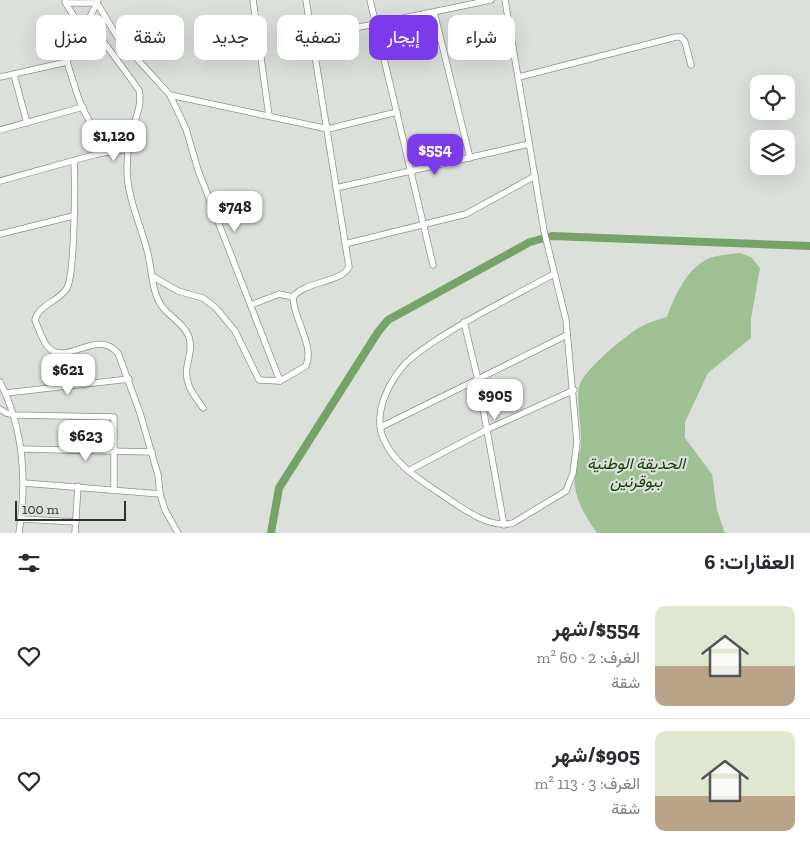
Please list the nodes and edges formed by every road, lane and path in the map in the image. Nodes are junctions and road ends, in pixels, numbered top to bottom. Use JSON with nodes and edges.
{"nodes":[{"id":1,"x":253,"y":0,"type":"edge"},
{"id":2,"x":306,"y":0,"type":"edge"},
{"id":3,"x":370,"y":0,"type":"edge"},
{"id":4,"x":491,"y":0,"type":"edge"},
{"id":5,"x":505,"y":0,"type":"edge"},
{"id":6,"x":97,"y":1,"type":"edge"},
{"id":7,"x":65,"y":2,"type":"edge"},
{"id":8,"x":434,"y":12,"type":"junction"},
{"id":9,"x":73,"y":15,"type":"edge"},
{"id":10,"x":90,"y":15,"type":"edge"},
{"id":11,"x":308,"y":15,"type":"edge"},
{"id":12,"x":373,"y":15,"type":"edge"},
{"id":13,"x":420,"y":15,"type":"edge"},
{"id":14,"x":106,"y":46,"type":"edge"},
{"id":15,"x":315,"y":60,"type":"edge"},
{"id":16,"x":384,"y":60,"type":"edge"},
{"id":17,"x":67,"y":62,"type":"joint"},
{"id":18,"x":691,"y":65,"type":"dead end"},
{"id":19,"x":14,"y":75,"type":"junction"},
{"id":20,"x":0,"y":76,"type":"edge"},
{"id":21,"x":518,"y":77,"type":"junction"},
{"id":22,"x":170,"y":95,"type":"junction"},
{"id":23,"x":83,"y":107,"type":"junction"},
{"id":24,"x":397,"y":112,"type":"junction"},
{"id":25,"x":269,"y":116,"type":"junction"},
{"id":26,"x":27,"y":123,"type":"junction"},
{"id":27,"x":328,"y":129,"type":"junction"},
{"id":28,"x":0,"y":130,"type":"edge"},
{"id":29,"x":529,"y":144,"type":"junction"},
{"id":30,"x":128,"y":149,"type":"junction"},
{"id":31,"x":97,"y":154,"type":"junction"},
{"id":32,"x":470,"y":158,"type":"junction"},
{"id":33,"x":74,"y":161,"type":"junction"},
{"id":34,"x":412,"y":171,"type":"junction"},
{"id":35,"x":534,"y":176,"type":"junction"},
{"id":36,"x":0,"y":181,"type":"edge"},
{"id":37,"x":336,"y":188,"type":"junction"},
{"id":38,"x":73,"y":216,"type":"junction"},
{"id":39,"x":423,"y":226,"type":"junction"},
{"id":40,"x":0,"y":234,"type":"edge"},
{"id":41,"x":345,"y":244,"type":"junction"},
{"id":42,"x":433,"y":265,"type":"dead end"},
{"id":43,"x":554,"y":274,"type":"junction"},
{"id":44,"x":152,"y":276,"type":"junction"},
{"id":45,"x":293,"y":297,"type":"junction"},
{"id":46,"x":251,"y":305,"type":"junction"},
{"id":47,"x":464,"y":322,"type":"junction"},
{"id":48,"x":567,"y":335,"type":"junction"},
{"id":49,"x":129,"y":379,"type":"junction"},
{"id":50,"x":478,"y":380,"type":"junction"},
{"id":51,"x":280,"y":381,"type":"junction"},
{"id":52,"x":0,"y":382,"type":"edge"},
{"id":53,"x":574,"y":390,"type":"junction"},
{"id":54,"x":6,"y":393,"type":"junction"},
{"id":55,"x":203,"y":408,"type":"dead end"},
{"id":56,"x":0,"y":409,"type":"edge"},
{"id":57,"x":15,"y":415,"type":"junction"},
{"id":58,"x":381,"y":427,"type":"junction"},
{"id":59,"x":486,"y":430,"type":"junction"},
{"id":60,"x":21,"y":449,"type":"junction"},
{"id":61,"x":116,"y":452,"type":"junction"},
{"id":62,"x":152,"y":452,"type":"junction"},
{"id":63,"x":408,"y":471,"type":"junction"},
{"id":64,"x":24,"y":483,"type":"junction"},
{"id":65,"x":78,"y":486,"type":"junction"},
{"id":66,"x":114,"y":489,"type":"junction"},
{"id":67,"x":160,"y":494,"type":"junction"},
{"id":68,"x":22,"y":520,"type":"junction"},
{"id":69,"x":76,"y":522,"type":"junction"},
{"id":70,"x":504,"y":525,"type":"junction"},
{"id":71,"x":20,"y":533,"type":"edge"},
{"id":72,"x":75,"y":533,"type":"edge"},
{"id":73,"x":178,"y":533,"type":"edge"}],
"edges":[{"from":1,"to":25,"type":"street"},
{"from":2,"to":11,"type":"street"},
{"from":3,"to":12,"type":"street"},
{"from":4,"to":8,"type":"street"},
{"from":5,"to":21,"type":"street"},
{"from":6,"to":7,"type":"street"},
{"from":6,"to":10,"type":"street"},
{"from":6,"to":22,"type":"street"},
{"from":7,"to":9,"type":"street"},
{"from":8,"to":13,"type":"street"},
{"from":8,"to":32,"type":"street"},
{"from":14,"to":30,"type":"street"},
{"from":15,"to":27,"type":"street"},
{"from":16,"to":24,"type":"street"},
{"from":17,"to":19,"type":"street"},
{"from":17,"to":23,"type":"street"},
{"from":18,"to":21,"type":"street"},
{"from":19,"to":20,"type":"street"},
{"from":19,"to":26,"type":"street"},
{"from":21,"to":29,"type":"street"},
{"from":22,"to":25,"type":"street"},
{"from":22,"to":46,"type":"street"},
{"from":23,"to":26,"type":"street"},
{"from":23,"to":31,"type":"street"},
{"from":24,"to":27,"type":"street"},
{"from":24,"to":34,"type":"street"},
{"from":25,"to":27,"type":"street"},
{"from":26,"to":28,"type":"street"},
{"from":27,"to":37,"type":"street"},
{"from":29,"to":32,"type":"street"},
{"from":29,"to":35,"type":"street"},
{"from":30,"to":31,"type":"street"},
{"from":30,"to":44,"type":"street"},
{"from":31,"to":33,"type":"street"},
{"from":32,"to":34,"type":"street"},
{"from":33,"to":36,"type":"street"},
{"from":33,"to":38,"type":"street"},
{"from":34,"to":37,"type":"street"},
{"from":34,"to":39,"type":"street"},
{"from":35,"to":39,"type":"street"},
{"from":35,"to":43,"type":"street"},
{"from":37,"to":41,"type":"street"},
{"from":38,"to":40,"type":"street"},
{"from":38,"to":49,"type":"street"},
{"from":39,"to":41,"type":"street"},
{"from":39,"to":42,"type":"street"},
{"from":41,"to":45,"type":"street"},
{"from":43,"to":47,"type":"street"},
{"from":43,"to":48,"type":"street"},
{"from":44,"to":51,"type":"street"},
{"from":44,"to":55,"type":"street"},
{"from":45,"to":46,"type":"street"},
{"from":45,"to":51,"type":"street"},
{"from":46,"to":51,"type":"street"},
{"from":47,"to":50,"type":"street"},
{"from":47,"to":58,"type":"street"},
{"from":48,"to":50,"type":"street"},
{"from":48,"to":53,"type":"street"},
{"from":49,"to":54,"type":"street"},
{"from":49,"to":62,"type":"street"},
{"from":50,"to":58,"type":"street"},
{"from":50,"to":59,"type":"street"},
{"from":52,"to":54,"type":"street"},
{"from":53,"to":59,"type":"street"},
{"from":53,"to":70,"type":"street"},
{"from":54,"to":57,"type":"street"},
{"from":56,"to":57,"type":"street"},
{"from":57,"to":60,"type":"street"},
{"from":57,"to":61,"type":"street"},
{"from":58,"to":63,"type":"street"},
{"from":59,"to":63,"type":"street"},
{"from":59,"to":70,"type":"street"},
{"from":60,"to":61,"type":"street"},
{"from":60,"to":64,"type":"street"},
{"from":61,"to":62,"type":"street"},
{"from":61,"to":66,"type":"street"},
{"from":62,"to":67,"type":"street"},
{"from":63,"to":70,"type":"street"},
{"from":64,"to":65,"type":"street"},
{"from":64,"to":68,"type":"street"},
{"from":65,"to":66,"type":"street"},
{"from":65,"to":69,"type":"street"},
{"from":66,"to":67,"type":"street"},
{"from":67,"to":73,"type":"street"},
{"from":68,"to":69,"type":"street"},
{"from":68,"to":71,"type":"street"},
{"from":69,"to":72,"type":"street"}]}
